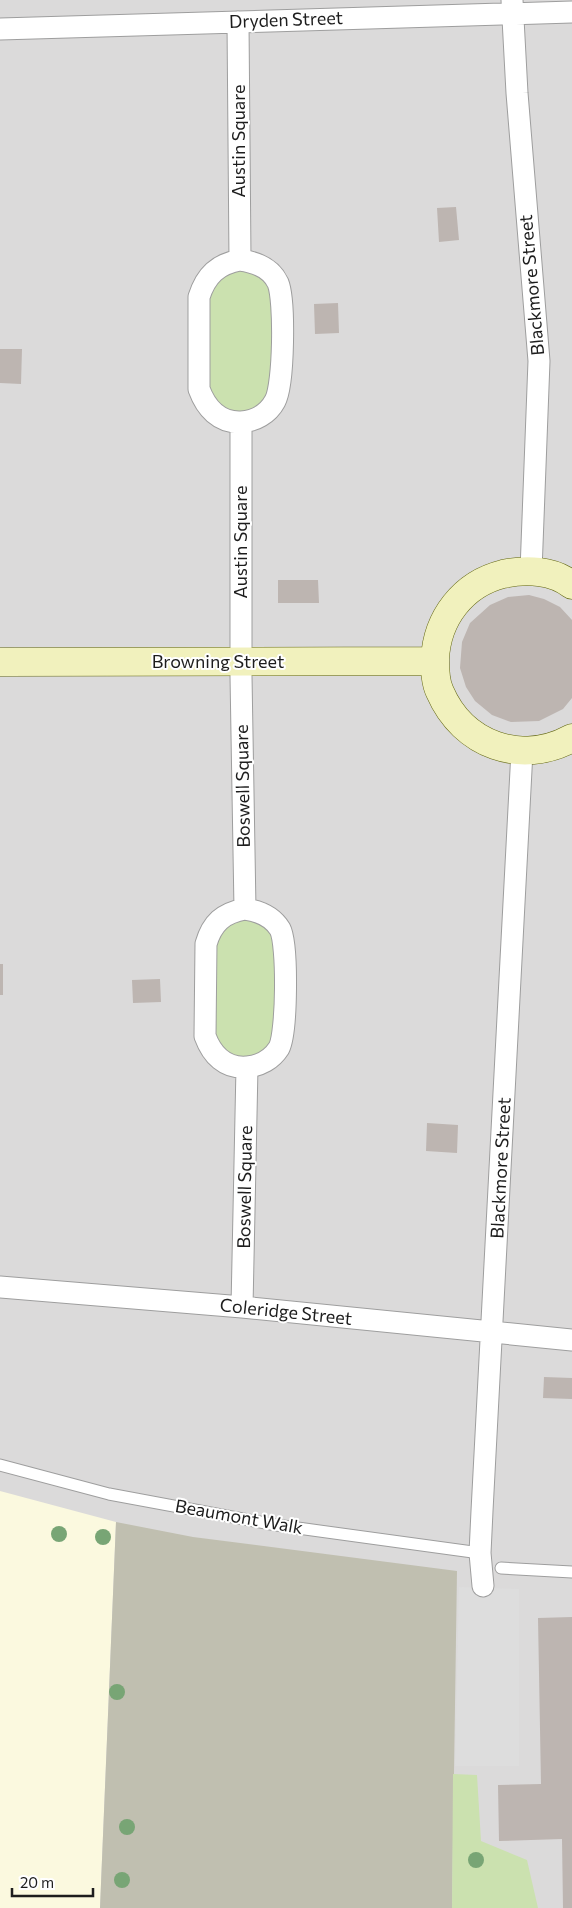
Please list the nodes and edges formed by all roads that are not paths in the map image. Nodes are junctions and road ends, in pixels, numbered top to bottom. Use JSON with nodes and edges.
{"nodes":[{"id":1,"x":513,"y":7,"type":"edge"},
{"id":2,"x":572,"y":12,"type":"edge"},
{"id":3,"x":238,"y":22,"type":"junction"},
{"id":4,"x":0,"y":29,"type":"edge"},
{"id":5,"x":240,"y":260,"type":"junction"},
{"id":6,"x":241,"y":422,"type":"junction"},
{"id":7,"x":531,"y":571,"type":"junction"},
{"id":8,"x":572,"y":585,"type":"edge"},
{"id":9,"x":435,"y":661,"type":"junction"},
{"id":10,"x":0,"y":662,"type":"edge"},
{"id":11,"x":241,"y":662,"type":"junction"},
{"id":12,"x":572,"y":738,"type":"edge"},
{"id":13,"x":522,"y":751,"type":"junction"},
{"id":14,"x":245,"y":909,"type":"junction"},
{"id":15,"x":247,"y":1067,"type":"junction"},
{"id":16,"x":0,"y":1287,"type":"edge"},
{"id":17,"x":242,"y":1307,"type":"junction"},
{"id":18,"x":491,"y":1332,"type":"junction"},
{"id":19,"x":572,"y":1340,"type":"edge"},
{"id":20,"x":0,"y":1465,"type":"edge"},
{"id":21,"x":480,"y":1553,"type":"junction"},
{"id":22,"x":501,"y":1568,"type":"dead end"},
{"id":23,"x":572,"y":1572,"type":"edge"},
{"id":24,"x":482,"y":1586,"type":"dead end"}],
"edges":[{"from":1,"to":2,"type":"street","name":"Dryden Street"},
{"from":1,"to":3,"type":"street","name":"Dryden Street"},
{"from":1,"to":7,"type":"street","name":"Blackmore Street"},
{"from":3,"to":4,"type":"street","name":"Dryden Street"},
{"from":3,"to":5,"type":"street","name":"Austin Square"},
{"from":5,"to":6,"type":"street"},
{"from":5,"to":6,"type":"street"},
{"from":6,"to":11,"type":"street","name":"Austin Square"},
{"from":7,"to":8,"type":"street"},
{"from":7,"to":9,"type":"street"},
{"from":9,"to":11,"type":"street","name":"Browning Street"},
{"from":9,"to":13,"type":"street"},
{"from":10,"to":11,"type":"street","name":"Browning Street"},
{"from":11,"to":14,"type":"street","name":"Boswell Square"},
{"from":12,"to":13,"type":"street"},
{"from":13,"to":18,"type":"street","name":"Blackmore Street"},
{"from":14,"to":15,"type":"street"},
{"from":14,"to":15,"type":"street"},
{"from":15,"to":17,"type":"street","name":"Boswell Square"},
{"from":16,"to":17,"type":"street","name":"Coleridge Street"},
{"from":17,"to":18,"type":"street","name":"Coleridge Street"},
{"from":18,"to":19,"type":"street","name":"Coleridge Street"},
{"from":18,"to":21,"type":"street","name":"Blackmore Street"},
{"from":20,"to":21,"type":"lane","name":"Beaumont Walk"},
{"from":21,"to":24,"type":"street","name":"Blackmore Street"},
{"from":22,"to":23,"type":"lane"}]}
